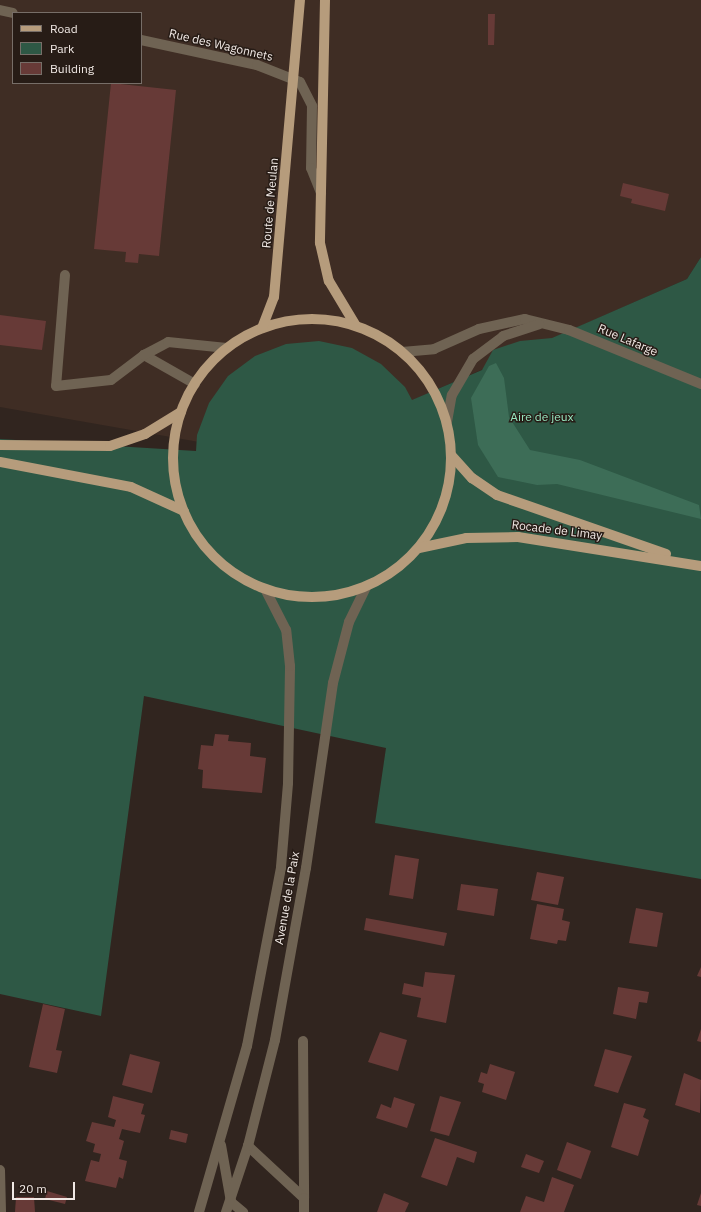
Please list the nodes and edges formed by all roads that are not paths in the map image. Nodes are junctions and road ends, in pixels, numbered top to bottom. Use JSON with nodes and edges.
{"nodes":[{"id":1,"x":300,"y":0,"type":"edge"},
{"id":2,"x":325,"y":0,"type":"edge"},
{"id":3,"x":0,"y":10,"type":"edge"},
{"id":4,"x":12,"y":13,"type":"edge"},
{"id":5,"x":142,"y":40,"type":"edge"},
{"id":6,"x":295,"y":78,"type":"junction"},
{"id":7,"x":322,"y":194,"type":"junction"},
{"id":8,"x":65,"y":275,"type":"dead end"},
{"id":9,"x":544,"y":322,"type":"junction"},
{"id":10,"x":356,"y":326,"type":"junction"},
{"id":11,"x":262,"y":328,"type":"junction"},
{"id":12,"x":227,"y":348,"type":"junction"},
{"id":13,"x":402,"y":352,"type":"junction"},
{"id":14,"x":144,"y":355,"type":"junction"},
{"id":15,"x":195,"y":384,"type":"junction"},
{"id":16,"x":701,"y":384,"type":"edge"},
{"id":17,"x":181,"y":412,"type":"junction"},
{"id":18,"x":447,"y":422,"type":"junction"},
{"id":19,"x":0,"y":445,"type":"edge"},
{"id":20,"x":452,"y":456,"type":"junction"},
{"id":21,"x":0,"y":462,"type":"edge"},
{"id":22,"x":184,"y":511,"type":"junction"},
{"id":23,"x":419,"y":548,"type":"junction"},
{"id":24,"x":697,"y":565,"type":"edge"},
{"id":25,"x":366,"y":588,"type":"junction"},
{"id":26,"x":265,"y":590,"type":"junction"},
{"id":27,"x":303,"y":1041,"type":"dead end"},
{"id":28,"x":221,"y":1143,"type":"junction"},
{"id":29,"x":248,"y":1146,"type":"junction"},
{"id":30,"x":0,"y":1170,"type":"edge"},
{"id":31,"x":304,"y":1198,"type":"junction"},
{"id":32,"x":0,"y":1199,"type":"edge"},
{"id":33,"x":231,"y":1202,"type":"junction"},
{"id":34,"x":1,"y":1212,"type":"edge"},
{"id":35,"x":199,"y":1212,"type":"edge"},
{"id":36,"x":226,"y":1212,"type":"edge"},
{"id":37,"x":244,"y":1212,"type":"edge"},
{"id":38,"x":304,"y":1212,"type":"edge"}],
"edges":[{"from":1,"to":6,"type":"main road","name":"Route de Meulan"},
{"from":2,"to":7,"type":"main road"},
{"from":3,"to":4,"type":"street"},
{"from":5,"to":6,"type":"street","name":"Rue des Wagonnets"},
{"from":6,"to":7,"type":"street"},
{"from":6,"to":11,"type":"main road","name":"Route de Meulan"},
{"from":7,"to":10,"type":"main road"},
{"from":8,"to":14,"type":"street"},
{"from":9,"to":13,"type":"street","name":"Rue Lafarge"},
{"from":9,"to":16,"type":"street","name":"Rue Lafarge"},
{"from":9,"to":18,"type":"street"},
{"from":10,"to":11,"type":"main road"},
{"from":10,"to":13,"type":"main road"},
{"from":11,"to":12,"type":"main road"},
{"from":12,"to":14,"type":"street"},
{"from":12,"to":15,"type":"main road"},
{"from":13,"to":18,"type":"main road"},
{"from":14,"to":15,"type":"street"},
{"from":15,"to":17,"type":"main road"},
{"from":17,"to":19,"type":"main road"},
{"from":17,"to":22,"type":"main road"},
{"from":18,"to":20,"type":"main road"},
{"from":20,"to":23,"type":"main road"},
{"from":20,"to":24,"type":"main road","name":"Rocade de Limay"},
{"from":21,"to":22,"type":"main road"},
{"from":22,"to":26,"type":"main road"},
{"from":23,"to":24,"type":"main road","name":"Rocade de Limay"},
{"from":23,"to":25,"type":"main road"},
{"from":25,"to":26,"type":"main road"},
{"from":25,"to":29,"type":"street","name":"Avenue de la Paix"},
{"from":26,"to":28,"type":"street","name":"Avenue de la Paix"},
{"from":27,"to":31,"type":"street"},
{"from":28,"to":33,"type":"street"},
{"from":28,"to":35,"type":"street","name":"Avenue de la Paix"},
{"from":29,"to":31,"type":"street"},
{"from":29,"to":33,"type":"street","name":"Avenue de la Paix"},
{"from":30,"to":32,"type":"street"},
{"from":31,"to":38,"type":"street"},
{"from":32,"to":34,"type":"street"},
{"from":33,"to":36,"type":"street","name":"Avenue de la Paix"},
{"from":33,"to":37,"type":"street"}]}
